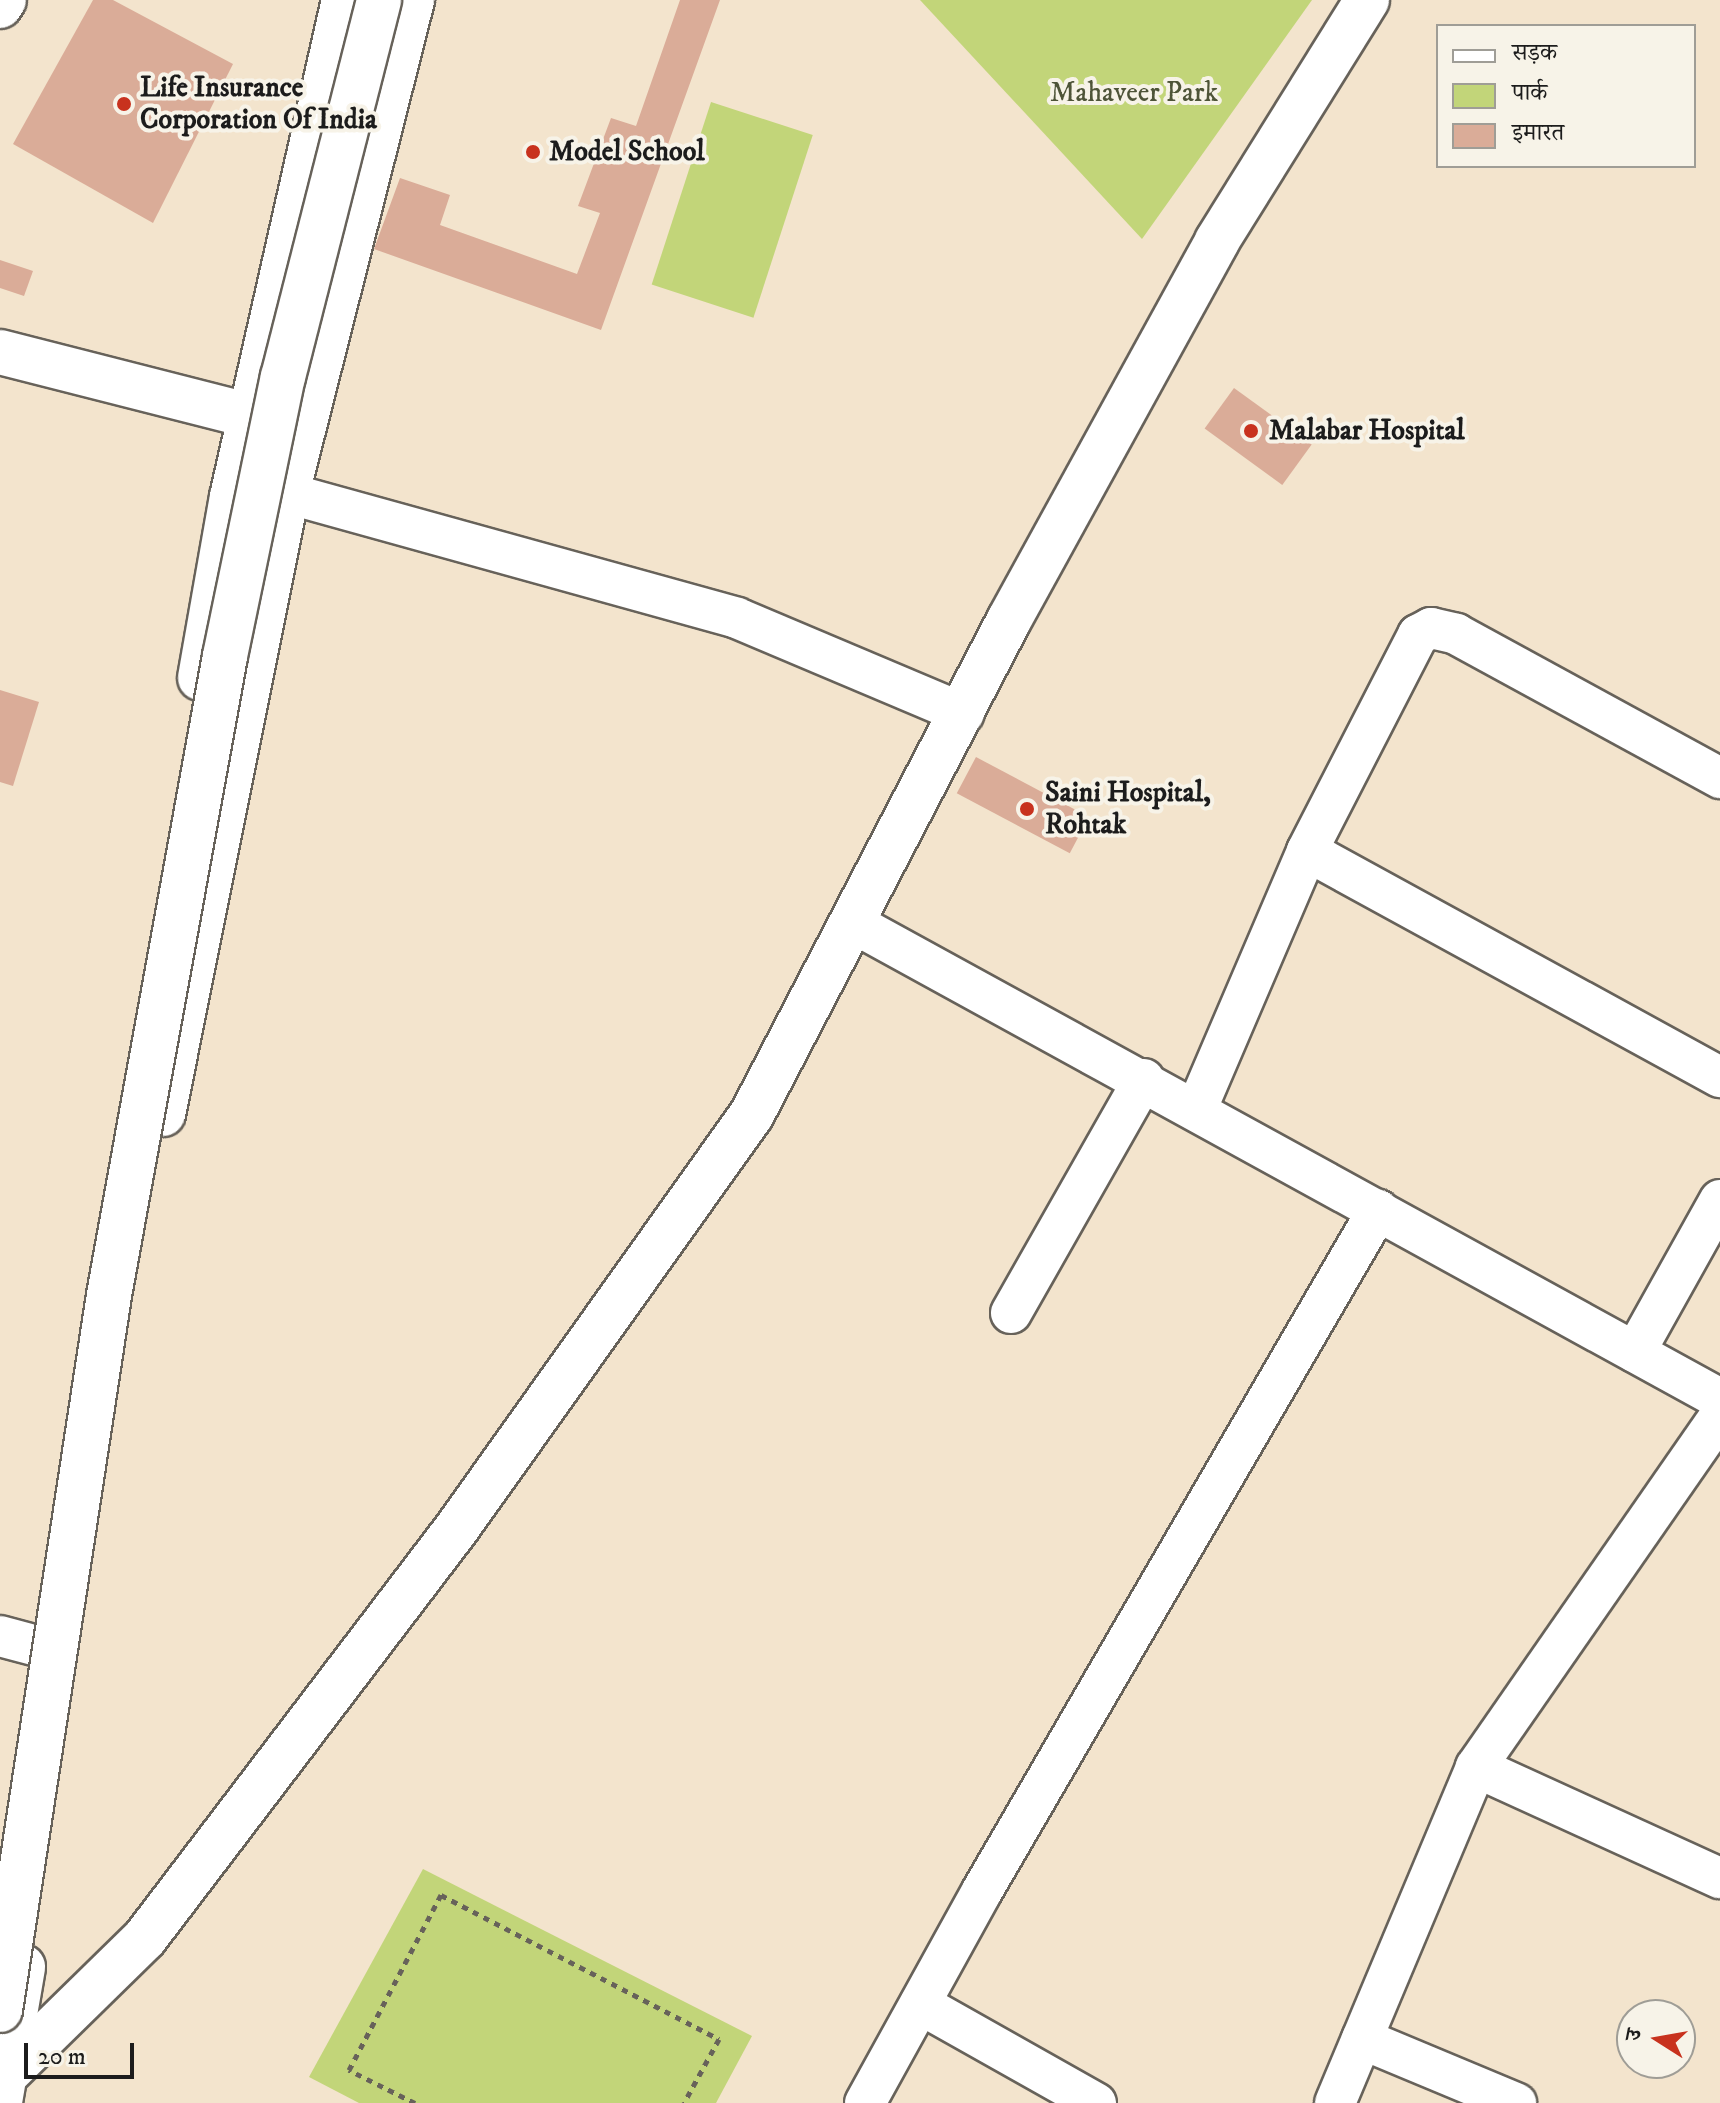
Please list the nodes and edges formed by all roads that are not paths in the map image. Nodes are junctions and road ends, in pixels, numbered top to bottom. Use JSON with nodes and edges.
{"nodes":[{"id":1,"x":4,"y":0,"type":"edge"},
{"id":2,"x":344,"y":0,"type":"edge"},
{"id":3,"x":379,"y":0,"type":"edge"},
{"id":4,"x":412,"y":0,"type":"edge"},
{"id":5,"x":1367,"y":0,"type":"edge"},
{"id":6,"x":0,"y":6,"type":"edge"},
{"id":7,"x":0,"y":352,"type":"edge"},
{"id":8,"x":250,"y":416,"type":"junction"},
{"id":9,"x":303,"y":429,"type":"junction"},
{"id":10,"x":287,"y":493,"type":"junction"},
{"id":11,"x":964,"y":714,"type":"junction"},
{"id":12,"x":1720,"y":778,"type":"edge"},
{"id":13,"x":1307,"y":851,"type":"junction"},
{"id":14,"x":855,"y":924,"type":"junction"},
{"id":15,"x":1720,"y":1077,"type":"edge"},
{"id":16,"x":1144,"y":1079,"type":"junction"},
{"id":17,"x":1197,"y":1108,"type":"junction"},
{"id":18,"x":1720,"y":1200,"type":"edge"},
{"id":19,"x":1378,"y":1210,"type":"junction"},
{"id":20,"x":1011,"y":1313,"type":"dead end"},
{"id":21,"x":1635,"y":1352,"type":"junction"},
{"id":22,"x":1720,"y":1399,"type":"edge"},
{"id":23,"x":1720,"y":1416,"type":"edge"},
{"id":24,"x":18,"y":1641,"type":"edge"},
{"id":25,"x":1476,"y":1767,"type":"junction"},
{"id":26,"x":1720,"y":1878,"type":"edge"},
{"id":27,"x":0,"y":1888,"type":"edge"},
{"id":28,"x":920,"y":2004,"type":"junction"},
{"id":29,"x":0,"y":2010,"type":"edge"},
{"id":30,"x":1362,"y":2039,"type":"junction"},
{"id":31,"x":2,"y":2086,"type":"edge"},
{"id":32,"x":865,"y":2103,"type":"edge"},
{"id":33,"x":1096,"y":2103,"type":"edge"},
{"id":34,"x":1335,"y":2103,"type":"edge"},
{"id":35,"x":1516,"y":2103,"type":"edge"}],
"edges":[{"from":1,"to":6,"type":"main road"},
{"from":2,"to":8,"type":"main road"},
{"from":3,"to":29,"type":"main road","bridge":true},
{"from":4,"to":9,"type":"main road"},
{"from":5,"to":11,"type":"main road"},
{"from":7,"to":8,"type":"main road"},
{"from":8,"to":9,"type":"main road"},
{"from":8,"to":24,"type":"main road"},
{"from":9,"to":10,"type":"main road"},
{"from":10,"to":11,"type":"street"},
{"from":10,"to":31,"type":"main road"},
{"from":11,"to":14,"type":"main road"},
{"from":12,"to":13,"type":"street"},
{"from":13,"to":15,"type":"street"},
{"from":13,"to":17,"type":"street"},
{"from":14,"to":16,"type":"street"},
{"from":14,"to":31,"type":"main road"},
{"from":16,"to":17,"type":"street"},
{"from":16,"to":20,"type":"street"},
{"from":17,"to":19,"type":"street"},
{"from":18,"to":21,"type":"street"},
{"from":19,"to":21,"type":"street"},
{"from":19,"to":28,"type":"street"},
{"from":21,"to":22,"type":"street"},
{"from":23,"to":25,"type":"street"},
{"from":24,"to":27,"type":"main road"},
{"from":25,"to":26,"type":"street"},
{"from":25,"to":30,"type":"street"},
{"from":28,"to":32,"type":"street"},
{"from":28,"to":33,"type":"street"},
{"from":30,"to":34,"type":"street"},
{"from":30,"to":35,"type":"street"}]}
